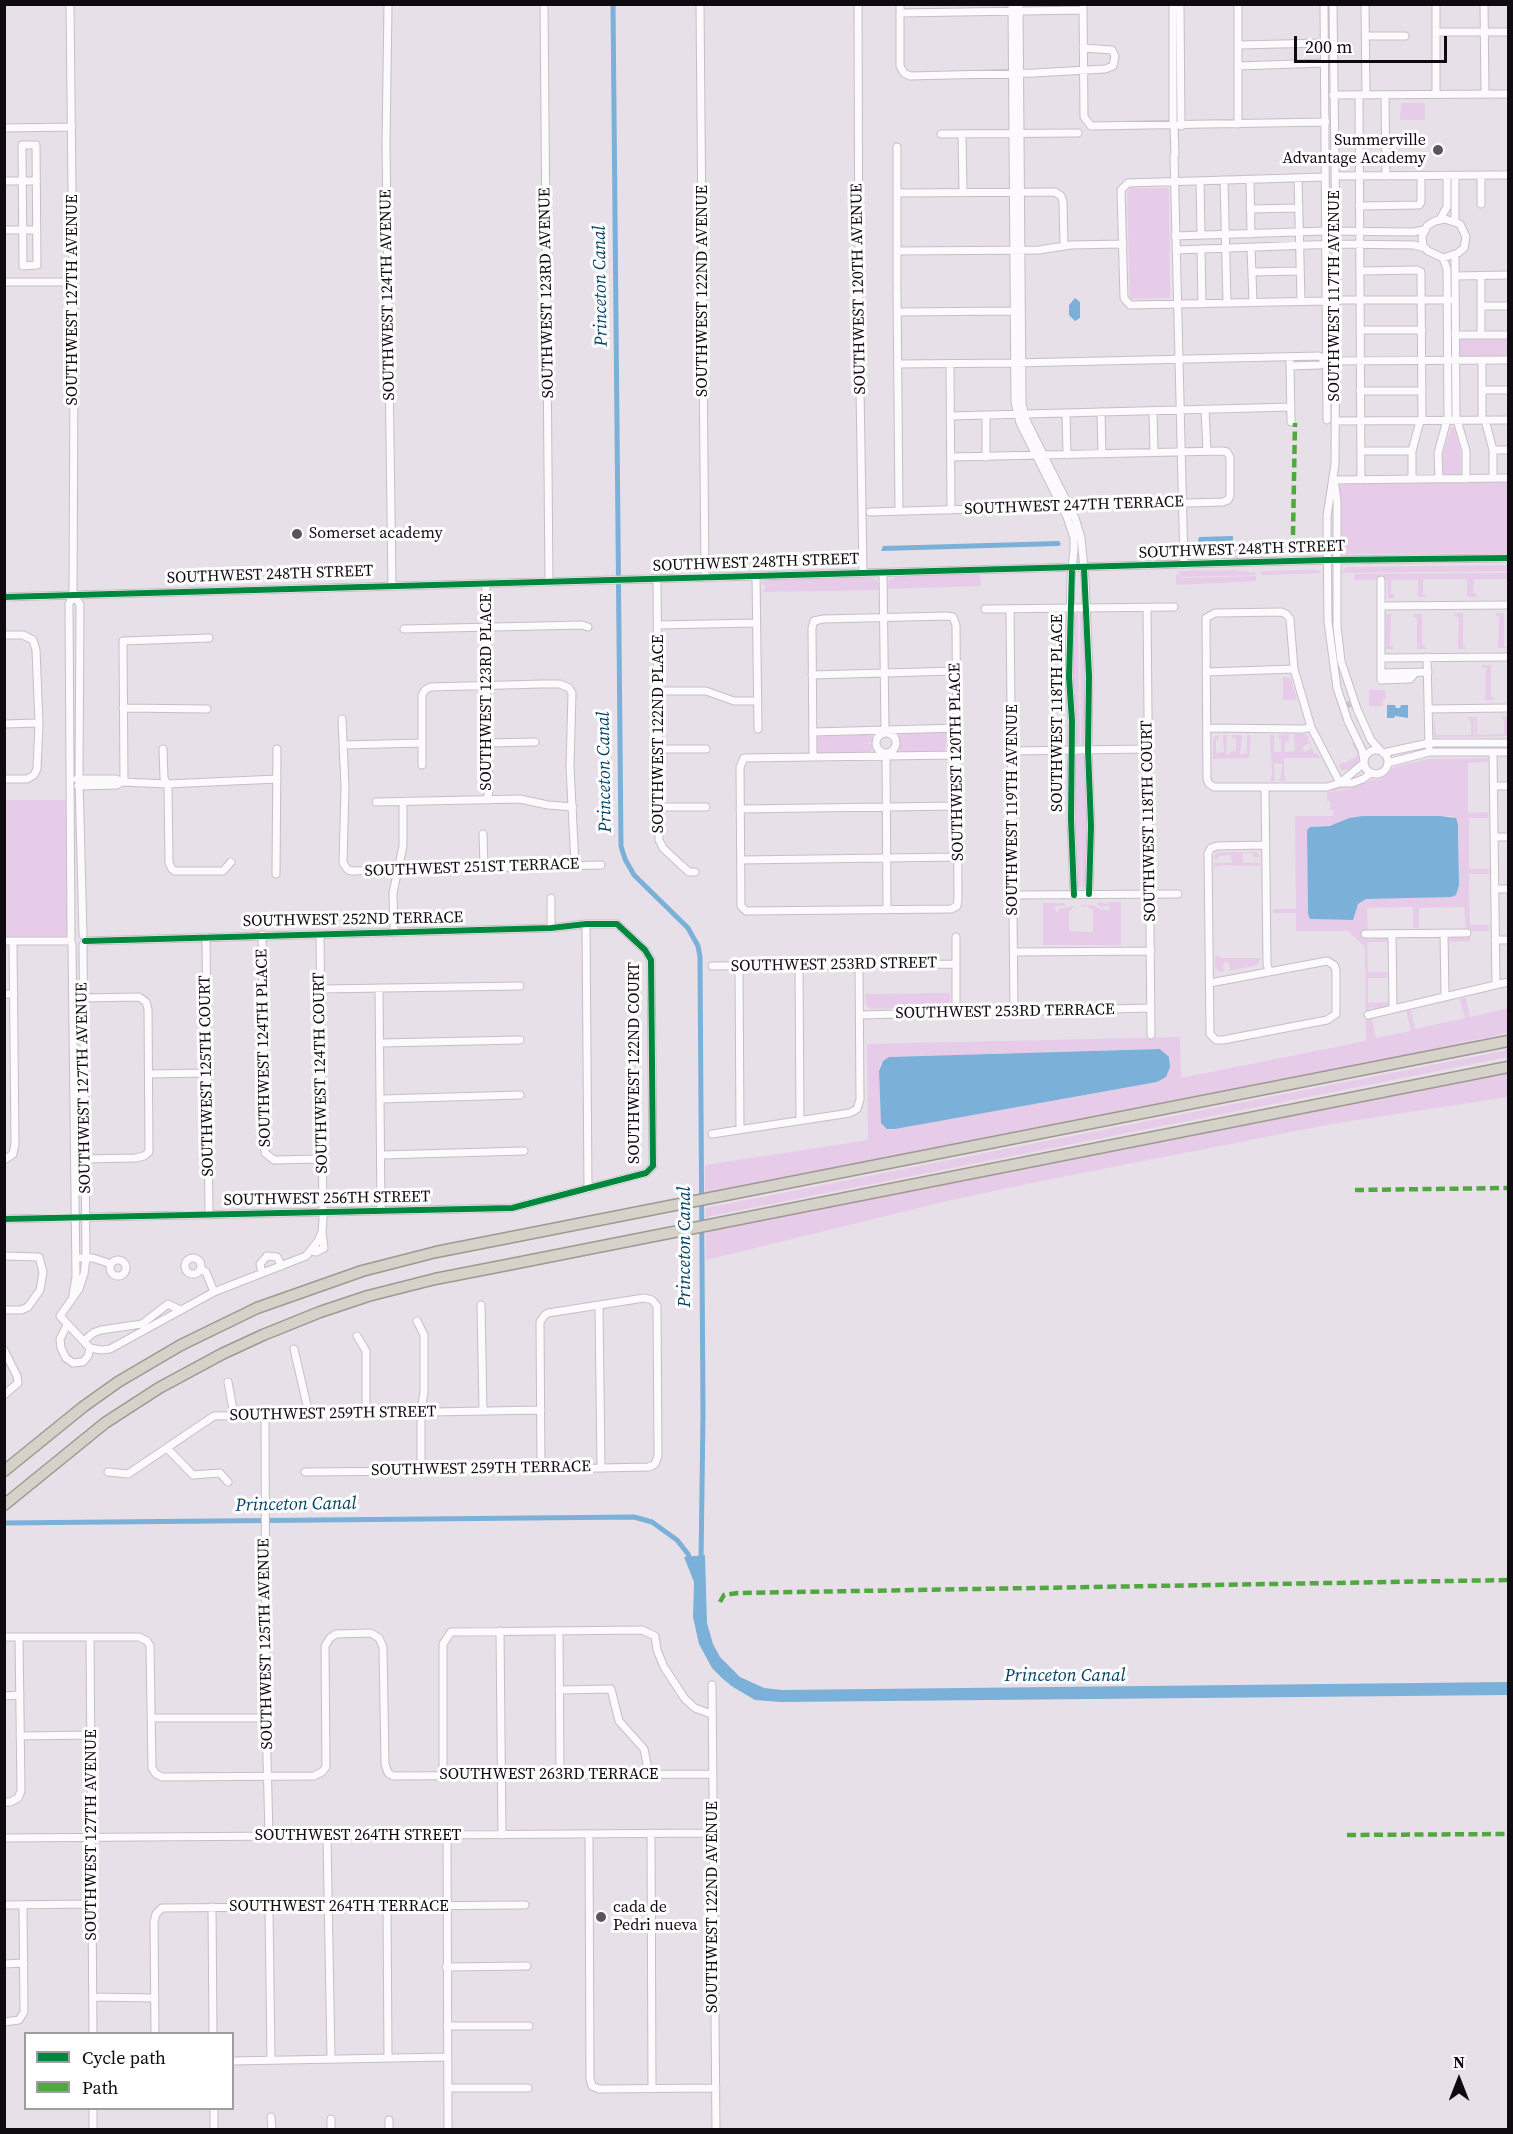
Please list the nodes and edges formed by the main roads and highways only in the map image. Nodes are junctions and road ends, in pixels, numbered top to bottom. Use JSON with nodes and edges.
{"nodes":[{"id":1,"x":1509,"y":1039,"type":"edge"},
{"id":2,"x":1509,"y":1067,"type":"edge"},
{"id":3,"x":4,"y":1470,"type":"edge"},
{"id":4,"x":4,"y":1505,"type":"edge"}],
"edges":[{"from":1,"to":3,"type":"highway"},
{"from":2,"to":4,"type":"highway"}]}
